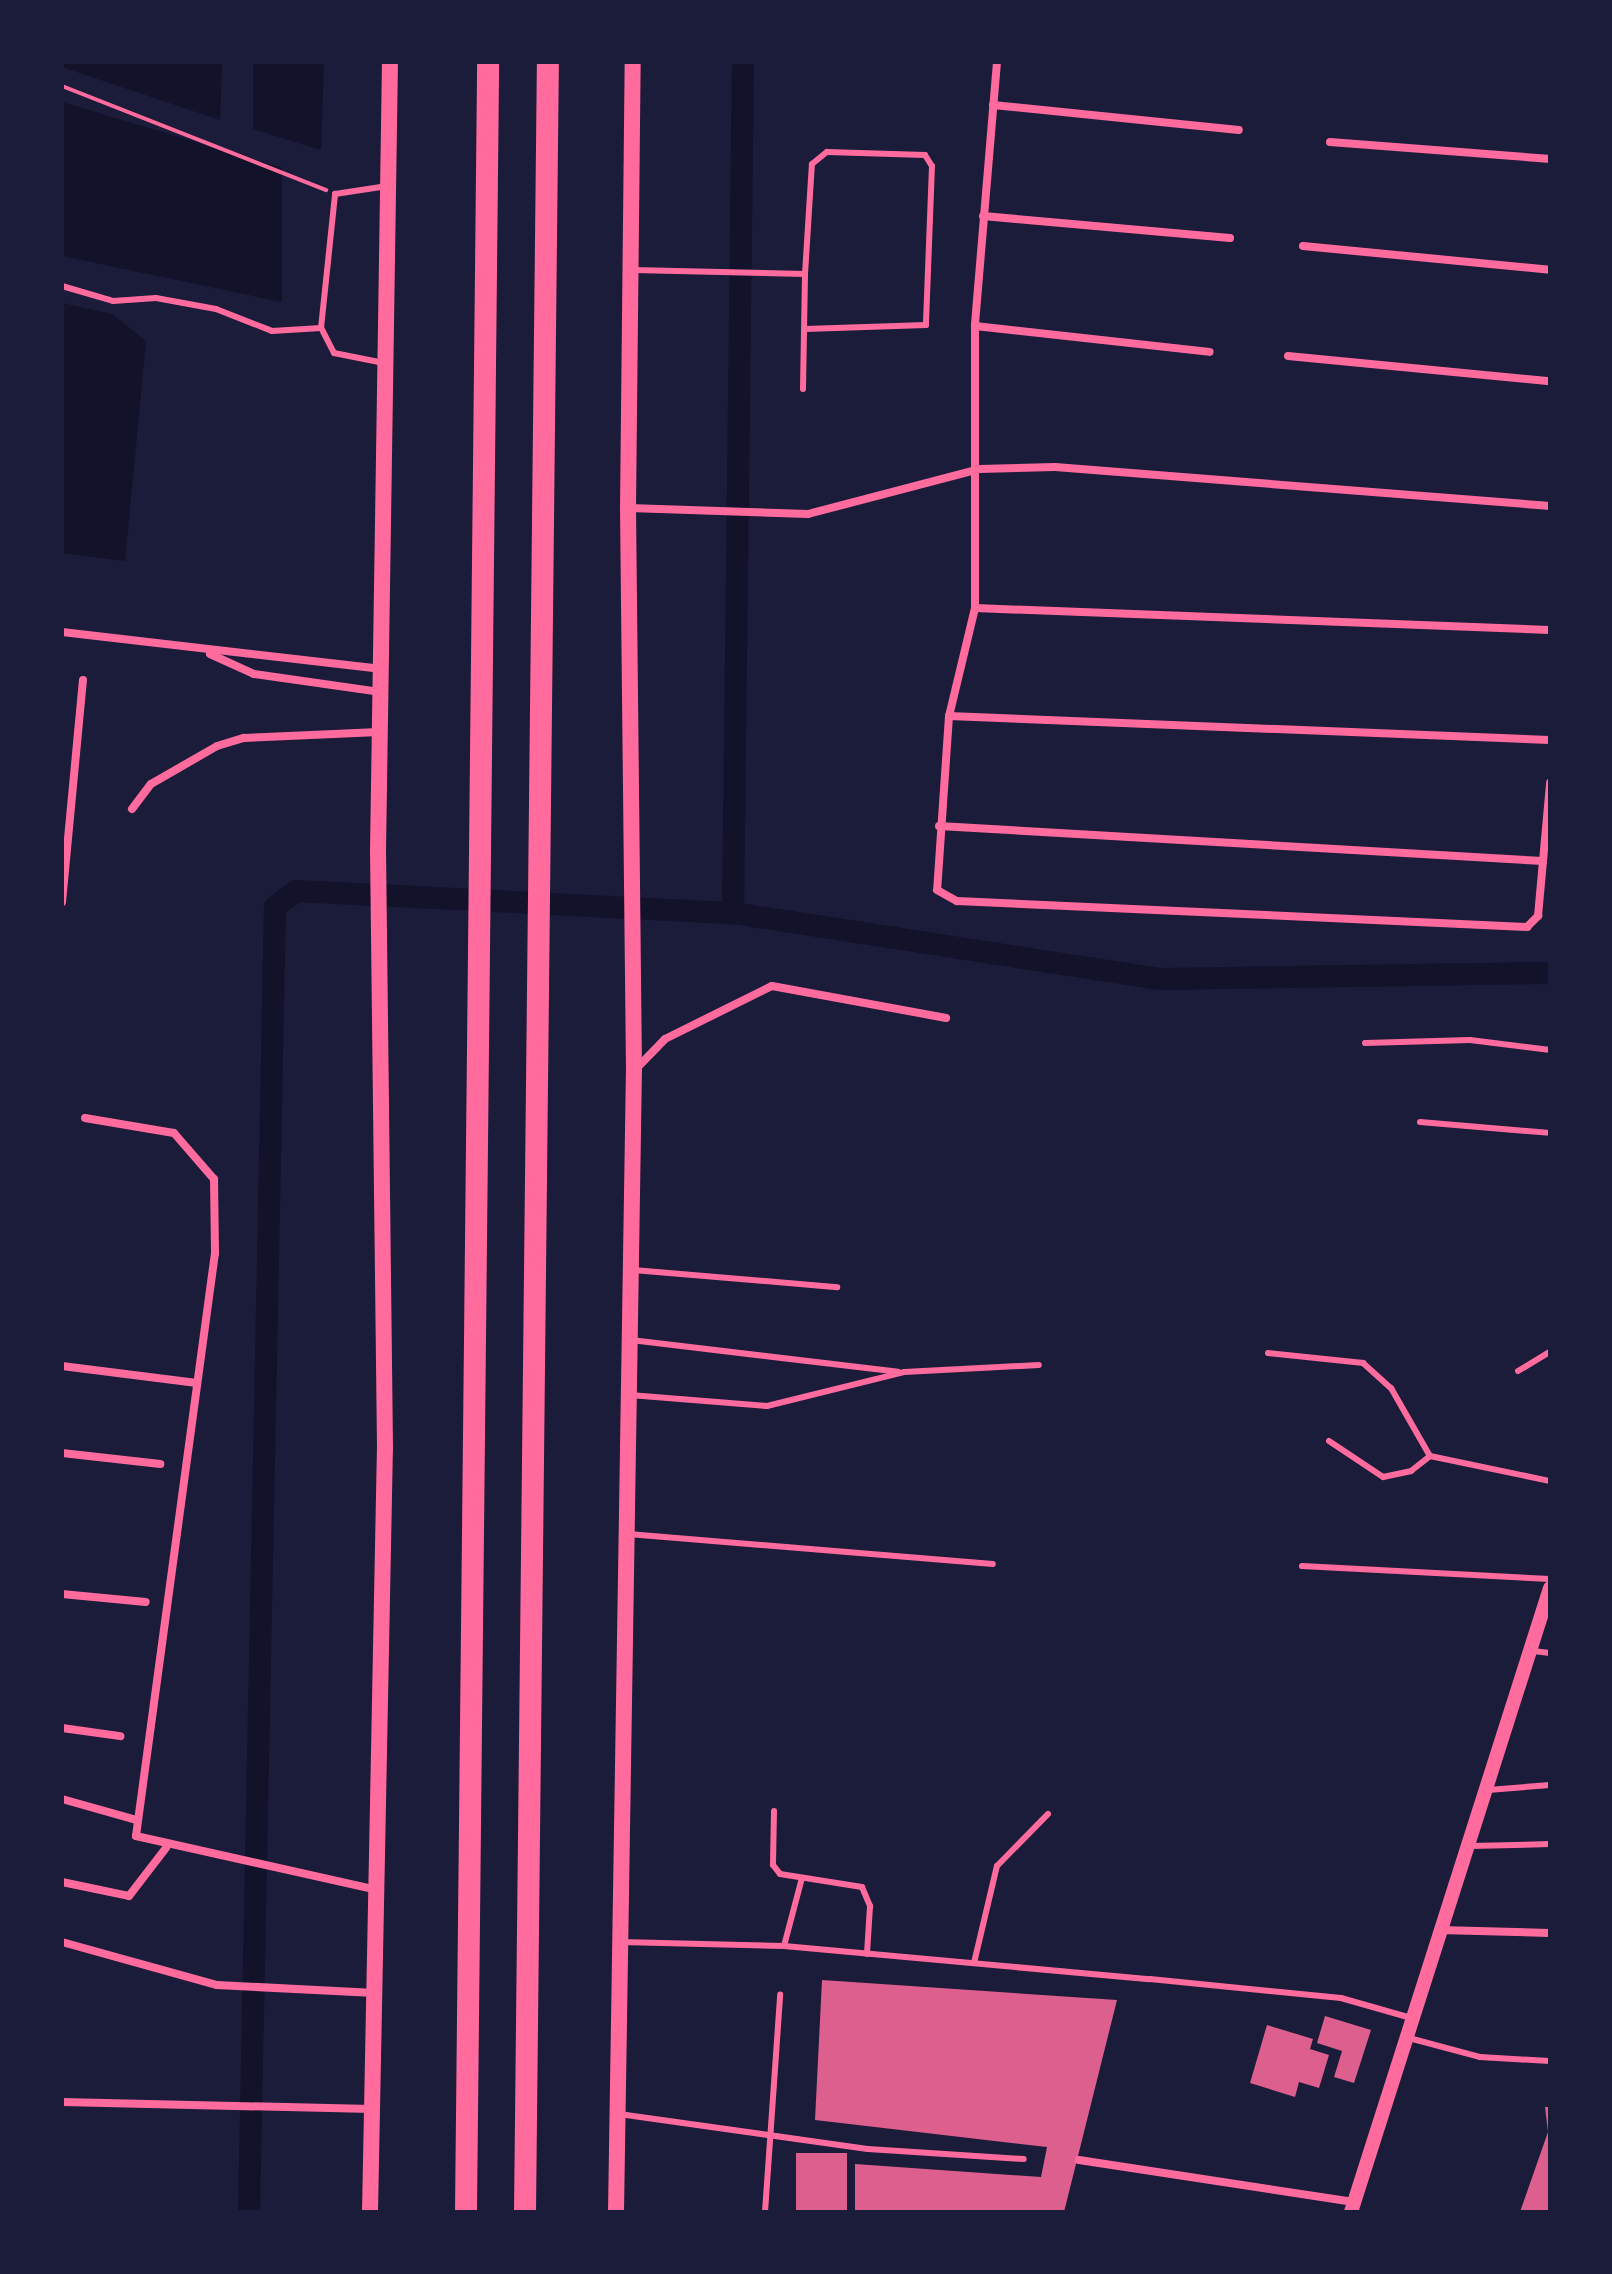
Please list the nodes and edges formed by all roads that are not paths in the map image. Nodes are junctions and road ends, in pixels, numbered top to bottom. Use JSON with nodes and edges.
{"nodes":[{"id":1,"x":390,"y":62,"type":"edge"},
{"id":2,"x":488,"y":62,"type":"edge"},
{"id":3,"x":548,"y":62,"type":"edge"},
{"id":4,"x":633,"y":62,"type":"edge"},
{"id":5,"x":997,"y":62,"type":"edge"},
{"id":6,"x":993,"y":105,"type":"junction"},
{"id":7,"x":1239,"y":130,"type":"dead end"},
{"id":8,"x":1330,"y":142,"type":"dead end"},
{"id":9,"x":1550,"y":159,"type":"edge"},
{"id":10,"x":387,"y":186,"type":"junction"},
{"id":11,"x":983,"y":216,"type":"junction"},
{"id":12,"x":1230,"y":238,"type":"dead end"},
{"id":13,"x":1303,"y":246,"type":"dead end"},
{"id":14,"x":630,"y":270,"type":"junction"},
{"id":15,"x":1550,"y":270,"type":"edge"},
{"id":16,"x":805,"y":274,"type":"junction"},
{"id":17,"x":62,"y":286,"type":"edge"},
{"id":18,"x":975,"y":326,"type":"junction"},
{"id":19,"x":321,"y":328,"type":"junction"},
{"id":20,"x":805,"y":329,"type":"junction"},
{"id":21,"x":1210,"y":352,"type":"dead end"},
{"id":22,"x":1288,"y":356,"type":"dead end"},
{"id":23,"x":384,"y":363,"type":"junction"},
{"id":24,"x":1550,"y":381,"type":"edge"},
{"id":25,"x":803,"y":389,"type":"dead end"},
{"id":26,"x":979,"y":469,"type":"junction"},
{"id":27,"x":1550,"y":506,"type":"edge"},
{"id":28,"x":628,"y":508,"type":"junction"},
{"id":29,"x":975,"y":608,"type":"junction"},
{"id":30,"x":1550,"y":630,"type":"edge"},
{"id":31,"x":62,"y":632,"type":"edge"},
{"id":32,"x":210,"y":653,"type":"junction"},
{"id":33,"x":380,"y":669,"type":"junction"},
{"id":34,"x":83,"y":680,"type":"dead end"},
{"id":35,"x":380,"y":692,"type":"junction"},
{"id":36,"x":949,"y":716,"type":"junction"},
{"id":37,"x":379,"y":732,"type":"junction"},
{"id":38,"x":1550,"y":740,"type":"edge"},
{"id":39,"x":1550,"y":783,"type":"edge"},
{"id":40,"x":132,"y":809,"type":"dead end"},
{"id":41,"x":939,"y":826,"type":"junction"},
{"id":42,"x":1543,"y":861,"type":"junction"},
{"id":43,"x":62,"y":902,"type":"edge"},
{"id":44,"x":946,"y":1018,"type":"dead end"},
{"id":45,"x":1365,"y":1043,"type":"dead end"},
{"id":46,"x":1550,"y":1050,"type":"edge"},
{"id":47,"x":634,"y":1071,"type":"junction"},
{"id":48,"x":85,"y":1118,"type":"dead end"},
{"id":49,"x":1420,"y":1122,"type":"dead end"},
{"id":50,"x":1550,"y":1133,"type":"edge"},
{"id":51,"x":629,"y":1270,"type":"junction"},
{"id":52,"x":837,"y":1287,"type":"dead end"},
{"id":53,"x":628,"y":1339,"type":"junction"},
{"id":54,"x":1550,"y":1352,"type":"edge"},
{"id":55,"x":1268,"y":1353,"type":"dead end"},
{"id":56,"x":1039,"y":1365,"type":"dead end"},
{"id":57,"x":62,"y":1366,"type":"edge"},
{"id":58,"x":1518,"y":1371,"type":"dead end"},
{"id":59,"x":904,"y":1372,"type":"junction"},
{"id":60,"x":197,"y":1383,"type":"junction"},
{"id":61,"x":627,"y":1395,"type":"junction"},
{"id":62,"x":1329,"y":1441,"type":"dead end"},
{"id":63,"x":62,"y":1453,"type":"edge"},
{"id":64,"x":1430,"y":1456,"type":"junction"},
{"id":65,"x":160,"y":1464,"type":"dead end"},
{"id":66,"x":1550,"y":1481,"type":"edge"},
{"id":67,"x":625,"y":1533,"type":"junction"},
{"id":68,"x":993,"y":1564,"type":"dead end"},
{"id":69,"x":1302,"y":1566,"type":"dead end"},
{"id":70,"x":1550,"y":1579,"type":"edge"},
{"id":71,"x":1550,"y":1588,"type":"edge"},
{"id":72,"x":62,"y":1594,"type":"edge"},
{"id":73,"x":146,"y":1602,"type":"dead end"},
{"id":74,"x":1529,"y":1650,"type":"junction"},
{"id":75,"x":1550,"y":1653,"type":"edge"},
{"id":76,"x":62,"y":1728,"type":"edge"},
{"id":77,"x":120,"y":1736,"type":"dead end"},
{"id":78,"x":1550,"y":1785,"type":"edge"},
{"id":79,"x":1484,"y":1791,"type":"junction"},
{"id":80,"x":62,"y":1799,"type":"edge"},
{"id":81,"x":774,"y":1811,"type":"dead end"},
{"id":82,"x":1048,"y":1814,"type":"dead end"},
{"id":83,"x":136,"y":1820,"type":"junction"},
{"id":84,"x":1550,"y":1844,"type":"edge"},
{"id":85,"x":1466,"y":1846,"type":"junction"},
{"id":86,"x":166,"y":1848,"type":"junction"},
{"id":87,"x":802,"y":1878,"type":"junction"},
{"id":88,"x":62,"y":1882,"type":"edge"},
{"id":89,"x":378,"y":1890,"type":"junction"},
{"id":90,"x":1439,"y":1930,"type":"junction"},
{"id":91,"x":1550,"y":1933,"type":"edge"},
{"id":92,"x":62,"y":1942,"type":"edge"},
{"id":93,"x":621,"y":1942,"type":"junction"},
{"id":94,"x":784,"y":1946,"type":"junction"},
{"id":95,"x":867,"y":1954,"type":"junction"},
{"id":96,"x":974,"y":1963,"type":"junction"},
{"id":97,"x":375,"y":1993,"type":"junction"},
{"id":98,"x":780,"y":1995,"type":"dead end"},
{"id":99,"x":1411,"y":2018,"type":"junction"},
{"id":100,"x":1405,"y":2037,"type":"junction"},
{"id":101,"x":1550,"y":2061,"type":"edge"},
{"id":102,"x":62,"y":2102,"type":"edge"},
{"id":103,"x":373,"y":2109,"type":"junction"},
{"id":104,"x":619,"y":2114,"type":"junction"},
{"id":105,"x":771,"y":2131,"type":"junction"},
{"id":106,"x":1024,"y":2159,"type":"dead end"},
{"id":107,"x":1079,"y":2160,"type":"dead end"},
{"id":108,"x":1352,"y":2207,"type":"edge"},
{"id":109,"x":465,"y":2209,"type":"edge"},
{"id":110,"x":370,"y":2212,"type":"edge"},
{"id":111,"x":525,"y":2212,"type":"edge"},
{"id":112,"x":616,"y":2212,"type":"edge"},
{"id":113,"x":765,"y":2212,"type":"edge"}],
"edges":[{"from":1,"to":10,"type":"main road"},
{"from":2,"to":109,"type":"highway"},
{"from":3,"to":111,"type":"highway"},
{"from":4,"to":14,"type":"main road"},
{"from":5,"to":6,"type":"street"},
{"from":6,"to":7,"type":"street"},
{"from":6,"to":11,"type":"street"},
{"from":8,"to":9,"type":"street"},
{"from":10,"to":19,"type":"lane"},
{"from":10,"to":23,"type":"main road"},
{"from":11,"to":12,"type":"street"},
{"from":11,"to":18,"type":"street"},
{"from":13,"to":15,"type":"street"},
{"from":14,"to":16,"type":"lane"},
{"from":14,"to":28,"type":"main road"},
{"from":16,"to":20,"type":"lane"},
{"from":16,"to":20,"type":"lane"},
{"from":17,"to":19,"type":"lane"},
{"from":18,"to":21,"type":"street"},
{"from":18,"to":26,"type":"street"},
{"from":19,"to":23,"type":"lane"},
{"from":20,"to":25,"type":"lane"},
{"from":22,"to":24,"type":"street"},
{"from":23,"to":33,"type":"main road"},
{"from":26,"to":27,"type":"street"},
{"from":26,"to":28,"type":"street"},
{"from":26,"to":29,"type":"street"},
{"from":28,"to":47,"type":"main road"},
{"from":29,"to":30,"type":"street"},
{"from":29,"to":36,"type":"street"},
{"from":31,"to":32,"type":"street"},
{"from":32,"to":33,"type":"street"},
{"from":32,"to":35,"type":"street"},
{"from":33,"to":35,"type":"main road"},
{"from":34,"to":43,"type":"street"},
{"from":35,"to":37,"type":"main road"},
{"from":36,"to":38,"type":"street"},
{"from":36,"to":41,"type":"street"},
{"from":37,"to":40,"type":"street"},
{"from":37,"to":89,"type":"main road"},
{"from":39,"to":42,"type":"street"},
{"from":41,"to":42,"type":"street"},
{"from":41,"to":42,"type":"street"},
{"from":44,"to":47,"type":"street"},
{"from":45,"to":46,"type":"lane"},
{"from":47,"to":51,"type":"main road"},
{"from":48,"to":60,"type":"street"},
{"from":49,"to":50,"type":"lane"},
{"from":51,"to":52,"type":"lane"},
{"from":51,"to":53,"type":"main road"},
{"from":53,"to":59,"type":"lane"},
{"from":53,"to":61,"type":"main road"},
{"from":54,"to":58,"type":"lane"},
{"from":55,"to":64,"type":"lane"},
{"from":56,"to":59,"type":"lane"},
{"from":57,"to":60,"type":"street"},
{"from":59,"to":61,"type":"lane"},
{"from":60,"to":83,"type":"street"},
{"from":61,"to":67,"type":"main road"},
{"from":62,"to":64,"type":"lane"},
{"from":63,"to":65,"type":"street"},
{"from":64,"to":66,"type":"lane"},
{"from":67,"to":68,"type":"lane"},
{"from":67,"to":93,"type":"main road"},
{"from":69,"to":70,"type":"lane"},
{"from":71,"to":74,"type":"street"},
{"from":72,"to":73,"type":"street"},
{"from":74,"to":75,"type":"lane"},
{"from":74,"to":79,"type":"street"},
{"from":76,"to":77,"type":"street"},
{"from":78,"to":79,"type":"lane"},
{"from":79,"to":85,"type":"street"},
{"from":80,"to":83,"type":"street"},
{"from":81,"to":87,"type":"lane"},
{"from":82,"to":96,"type":"lane"},
{"from":83,"to":86,"type":"street"},
{"from":84,"to":85,"type":"lane"},
{"from":85,"to":90,"type":"street"},
{"from":86,"to":88,"type":"street"},
{"from":86,"to":89,"type":"street"},
{"from":87,"to":94,"type":"lane"},
{"from":87,"to":95,"type":"lane"},
{"from":89,"to":97,"type":"main road"},
{"from":90,"to":91,"type":"street"},
{"from":90,"to":99,"type":"street"},
{"from":92,"to":97,"type":"street"},
{"from":93,"to":94,"type":"lane"},
{"from":93,"to":104,"type":"main road"},
{"from":94,"to":95,"type":"lane"},
{"from":95,"to":96,"type":"lane"},
{"from":96,"to":99,"type":"lane"},
{"from":97,"to":103,"type":"main road"},
{"from":98,"to":105,"type":"lane"},
{"from":99,"to":100,"type":"street"},
{"from":100,"to":101,"type":"lane"},
{"from":100,"to":108,"type":"street"},
{"from":102,"to":103,"type":"street"},
{"from":103,"to":110,"type":"main road"},
{"from":104,"to":105,"type":"lane"},
{"from":104,"to":112,"type":"main road"},
{"from":105,"to":106,"type":"lane"},
{"from":105,"to":113,"type":"lane"},
{"from":107,"to":108,"type":"street"}]}
